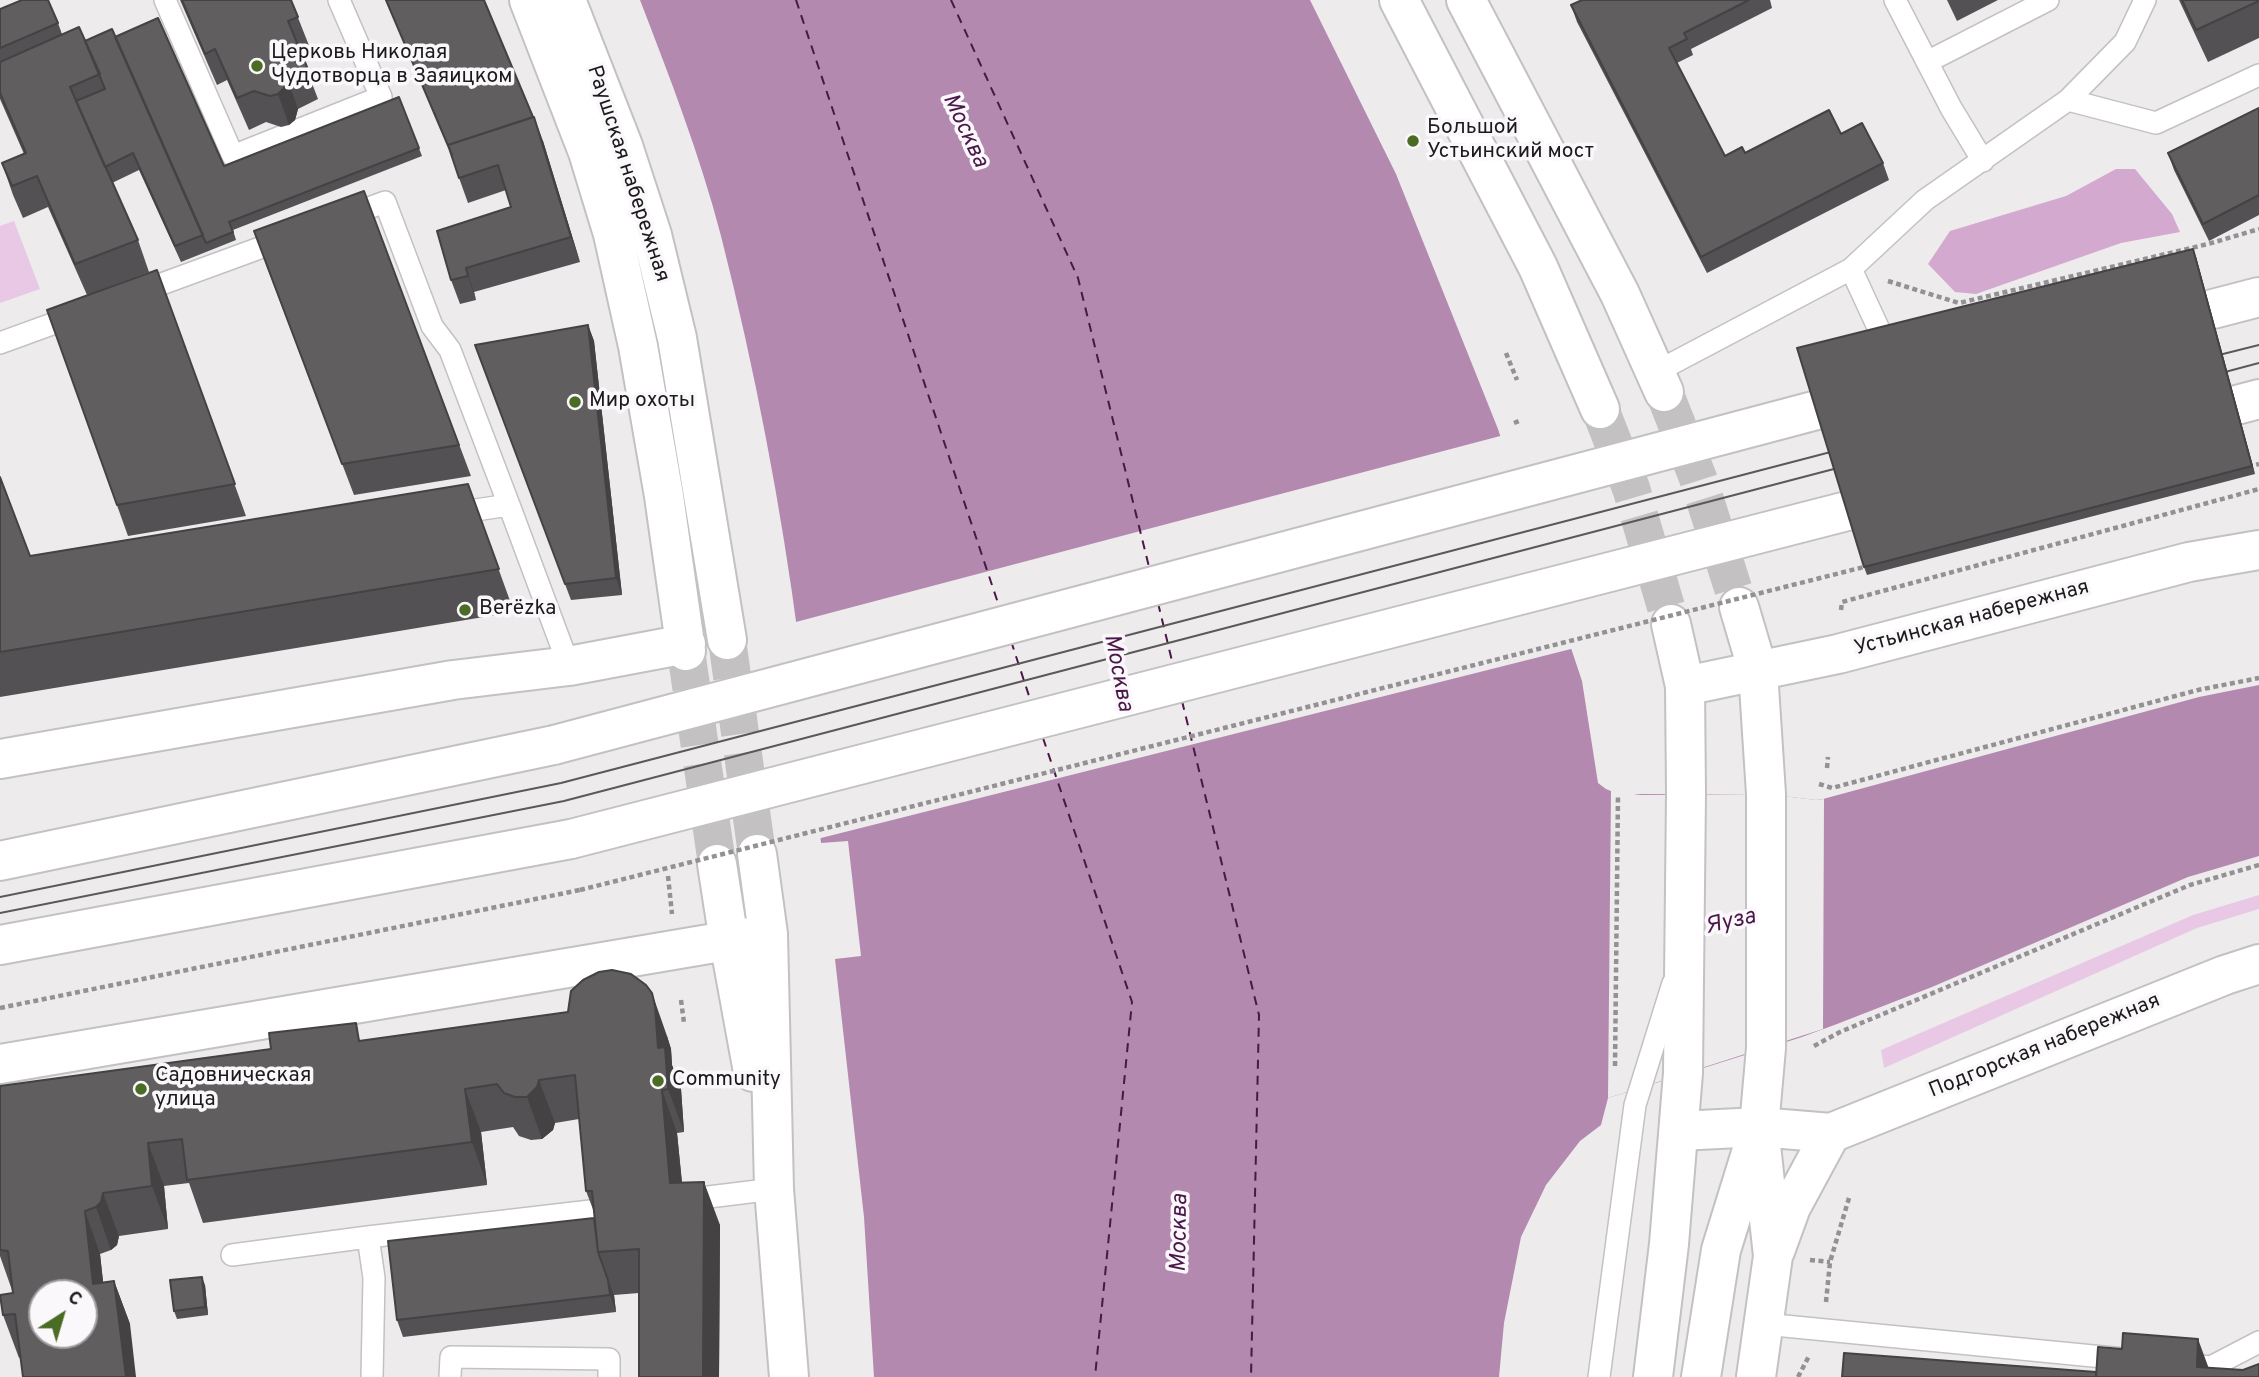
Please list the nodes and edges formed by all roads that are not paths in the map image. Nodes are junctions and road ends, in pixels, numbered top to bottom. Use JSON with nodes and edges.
{"nodes":[{"id":1,"x":165,"y":0,"type":"edge"},
{"id":2,"x":339,"y":0,"type":"edge"},
{"id":3,"x":529,"y":0,"type":"edge"},
{"id":4,"x":566,"y":0,"type":"edge"},
{"id":5,"x":1399,"y":0,"type":"edge"},
{"id":6,"x":1466,"y":0,"type":"edge"},
{"id":7,"x":1895,"y":0,"type":"edge"},
{"id":8,"x":2048,"y":0,"type":"edge"},
{"id":9,"x":2145,"y":0,"type":"edge"},
{"id":10,"x":1927,"y":62,"type":"junction"},
{"id":11,"x":2259,"y":75,"type":"edge"},
{"id":12,"x":2068,"y":100,"type":"junction"},
{"id":13,"x":1983,"y":160,"type":"junction"},
{"id":14,"x":1851,"y":269,"type":"junction"},
{"id":15,"x":2259,"y":297,"type":"edge"},
{"id":16,"x":116,"y":301,"type":"edge"},
{"id":17,"x":90,"y":310,"type":"edge"},
{"id":18,"x":2125,"y":332,"type":"edge"},
{"id":19,"x":1882,"y":336,"type":"edge"},
{"id":20,"x":0,"y":343,"type":"edge"},
{"id":21,"x":1660,"y":382,"type":"joint"},
{"id":22,"x":2259,"y":399,"type":"edge"},
{"id":23,"x":1830,"y":407,"type":"edge"},
{"id":24,"x":1600,"y":409,"type":"tunnel mouth"},
{"id":25,"x":2153,"y":428,"type":"edge"},
{"id":26,"x":509,"y":505,"type":"junction"},
{"id":27,"x":1861,"y":507,"type":"edge"},
{"id":28,"x":428,"y":517,"type":"edge"},
{"id":29,"x":2259,"y":550,"type":"edge"},
{"id":30,"x":1739,"y":607,"type":"tunnel mouth"},
{"id":31,"x":1671,"y":624,"type":"tunnel mouth"},
{"id":32,"x":727,"y":640,"type":"tunnel mouth"},
{"id":33,"x":569,"y":666,"type":"junction"},
{"id":34,"x":1758,"y":671,"type":"junction"},
{"id":35,"x":1685,"y":686,"type":"junction"},
{"id":36,"x":0,"y":759,"type":"edge"},
{"id":37,"x":757,"y":854,"type":"tunnel mouth"},
{"id":38,"x":0,"y":860,"type":"edge"},
{"id":39,"x":718,"y":864,"type":"tunnel mouth"},
{"id":40,"x":768,"y":934,"type":"junction"},
{"id":41,"x":729,"y":941,"type":"junction"},
{"id":42,"x":0,"y":945,"type":"edge"},
{"id":43,"x":1684,"y":948,"type":"junction"},
{"id":44,"x":2259,"y":964,"type":"edge"},
{"id":45,"x":0,"y":1064,"type":"edge"},
{"id":46,"x":1759,"y":1127,"type":"junction"},
{"id":47,"x":1679,"y":1131,"type":"junction"},
{"id":48,"x":1831,"y":1133,"type":"junction"},
{"id":49,"x":774,"y":1189,"type":"junction"},
{"id":50,"x":684,"y":1200,"type":"edge"},
{"id":51,"x":599,"y":1210,"type":"edge"},
{"id":52,"x":368,"y":1237,"type":"junction"},
{"id":53,"x":232,"y":1255,"type":"dead end"},
{"id":54,"x":1773,"y":1256,"type":"junction"},
{"id":55,"x":1764,"y":1324,"type":"junction"},
{"id":56,"x":2259,"y":1342,"type":"edge"},
{"id":57,"x":2081,"y":1355,"type":"junction"},
{"id":58,"x":372,"y":1377,"type":"edge"},
{"id":59,"x":450,"y":1377,"type":"edge"},
{"id":60,"x":609,"y":1377,"type":"edge"},
{"id":61,"x":789,"y":1377,"type":"edge"},
{"id":62,"x":1599,"y":1377,"type":"edge"},
{"id":63,"x":1653,"y":1377,"type":"edge"},
{"id":64,"x":1701,"y":1377,"type":"edge"},
{"id":65,"x":1756,"y":1377,"type":"edge"},
{"id":66,"x":2080,"y":1377,"type":"edge"}],
"edges":[{"from":1,"to":2,"type":"lane"},
{"from":3,"to":33,"type":"main road","name":"Раушская набережная"},
{"from":4,"to":32,"type":"main road","name":"Раушская набережная"},
{"from":5,"to":24,"type":"main road"},
{"from":6,"to":21,"type":"main road"},
{"from":7,"to":10,"type":"lane"},
{"from":8,"to":10,"type":"lane"},
{"from":9,"to":12,"type":"lane"},
{"from":10,"to":13,"type":"lane"},
{"from":11,"to":12,"type":"lane"},
{"from":12,"to":13,"type":"lane"},
{"from":13,"to":14,"type":"lane"},
{"from":14,"to":19,"type":"lane"},
{"from":14,"to":21,"type":"lane"},
{"from":15,"to":18,"type":"main road"},
{"from":16,"to":26,"type":"lane"},
{"from":17,"to":20,"type":"lane"},
{"from":22,"to":25,"type":"main road"},
{"from":23,"to":38,"type":"main road","bridge":true},
{"from":26,"to":28,"type":"lane"},
{"from":26,"to":33,"type":"lane"},
{"from":27,"to":42,"type":"main road","bridge":true},
{"from":29,"to":34,"type":"main road","name":"Устьинская набережная"},
{"from":30,"to":34,"type":"main road"},
{"from":31,"to":35,"type":"main road"},
{"from":33,"to":36,"type":"main road"},
{"from":34,"to":35,"type":"main road","name":"Устьинская набережная"},
{"from":34,"to":46,"type":"main road"},
{"from":35,"to":43,"type":"main road"},
{"from":37,"to":40,"type":"main road"},
{"from":39,"to":41,"type":"main road"},
{"from":40,"to":41,"type":"main road"},
{"from":40,"to":49,"type":"main road"},
{"from":41,"to":45,"type":"main road"},
{"from":41,"to":49,"type":"main road"},
{"from":43,"to":47,"type":"main road"},
{"from":43,"to":62,"type":"lane"},
{"from":44,"to":48,"type":"main road","name":"Подгорская набережная"},
{"from":46,"to":47,"type":"main road","name":"Подгорская набережная"},
{"from":46,"to":48,"type":"main road","name":"Подгорская набережная"},
{"from":46,"to":54,"type":"main road"},
{"from":46,"to":64,"type":"main road"},
{"from":47,"to":63,"type":"main road"},
{"from":48,"to":54,"type":"main road"},
{"from":49,"to":50,"type":"lane"},
{"from":49,"to":61,"type":"main road"},
{"from":51,"to":52,"type":"lane"},
{"from":52,"to":53,"type":"lane"},
{"from":52,"to":58,"type":"lane"},
{"from":54,"to":55,"type":"main road"},
{"from":55,"to":57,"type":"lane"},
{"from":55,"to":65,"type":"main road"},
{"from":56,"to":57,"type":"lane"},
{"from":57,"to":66,"type":"lane"},
{"from":59,"to":60,"type":"lane"}]}
